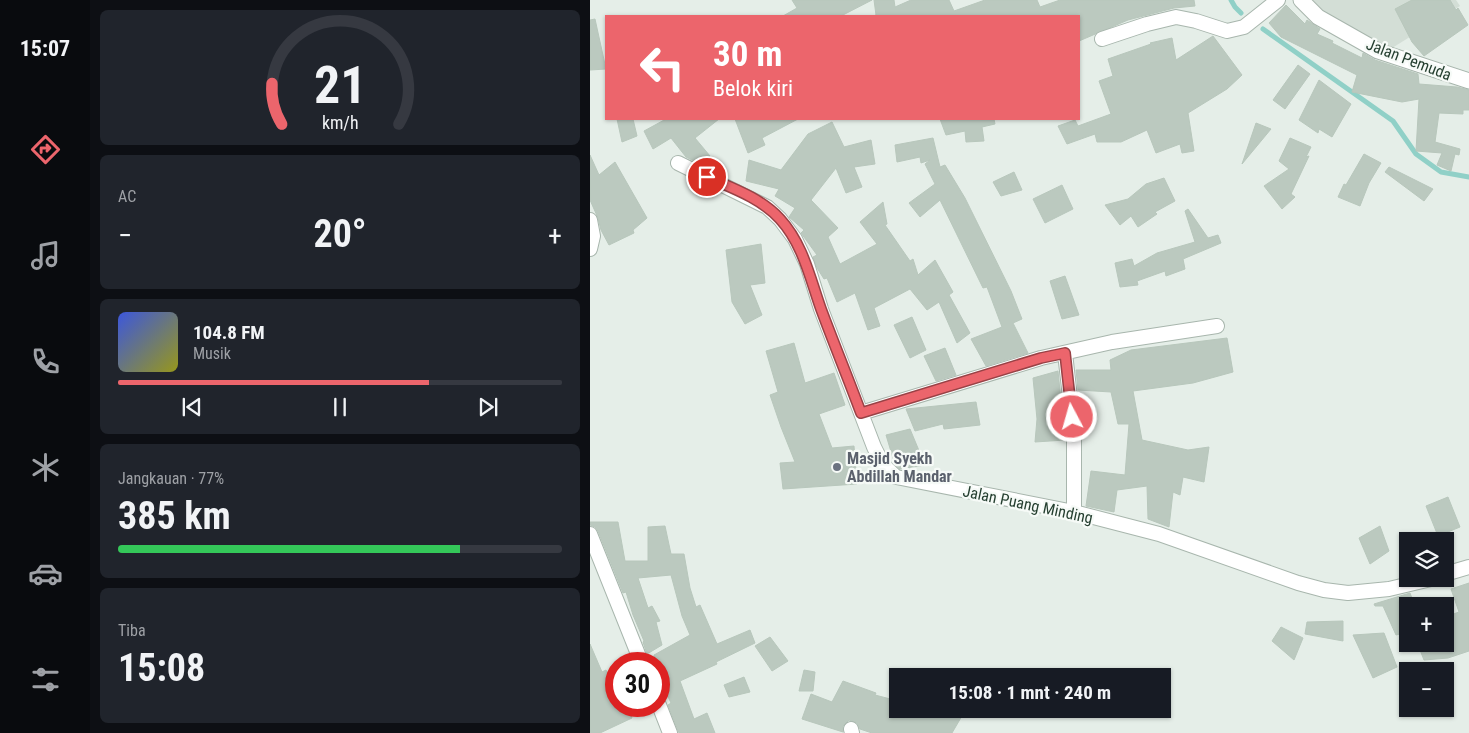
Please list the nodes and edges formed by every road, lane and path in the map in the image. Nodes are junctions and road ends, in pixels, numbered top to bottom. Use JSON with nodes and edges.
{"nodes":[{"id":1,"x":1278,"y":0,"type":"edge"},
{"id":2,"x":1301,"y":0,"type":"edge"},
{"id":3,"x":1102,"y":39,"type":"dead end"},
{"id":4,"x":1469,"y":81,"type":"edge"},
{"id":5,"x":678,"y":163,"type":"dead end"},
{"id":6,"x":590,"y":220,"type":"edge"},
{"id":7,"x":590,"y":249,"type":"edge"},
{"id":8,"x":1217,"y":326,"type":"dead end"},
{"id":9,"x":1065,"y":353,"type":"junction"},
{"id":10,"x":861,"y":413,"type":"junction"},
{"id":11,"x":1074,"y":512,"type":"junction"},
{"id":12,"x":590,"y":534,"type":"edge"},
{"id":13,"x":1469,"y":567,"type":"edge"},
{"id":14,"x":1454,"y":571,"type":"edge"},
{"id":15,"x":1400,"y":587,"type":"edge"},
{"id":16,"x":637,"y":652,"type":"edge"},
{"id":17,"x":664,"y":717,"type":"edge"},
{"id":18,"x":670,"y":733,"type":"edge"}],
"edges":[{"from":1,"to":3,"type":"street"},
{"from":2,"to":4,"type":"street","name":"Jalan Pemuda"},
{"from":5,"to":10,"type":"street","name":"Jalan Puang Minding"},
{"from":6,"to":7,"type":"street"},
{"from":8,"to":9,"type":"street"},
{"from":9,"to":10,"type":"street"},
{"from":9,"to":11,"type":"street"},
{"from":10,"to":11,"type":"street","name":"Jalan Puang Minding"},
{"from":11,"to":15,"type":"street","name":"Jalan Puang Minding"},
{"from":12,"to":16,"type":"street"},
{"from":13,"to":14,"type":"street"},
{"from":17,"to":18,"type":"street"}]}
